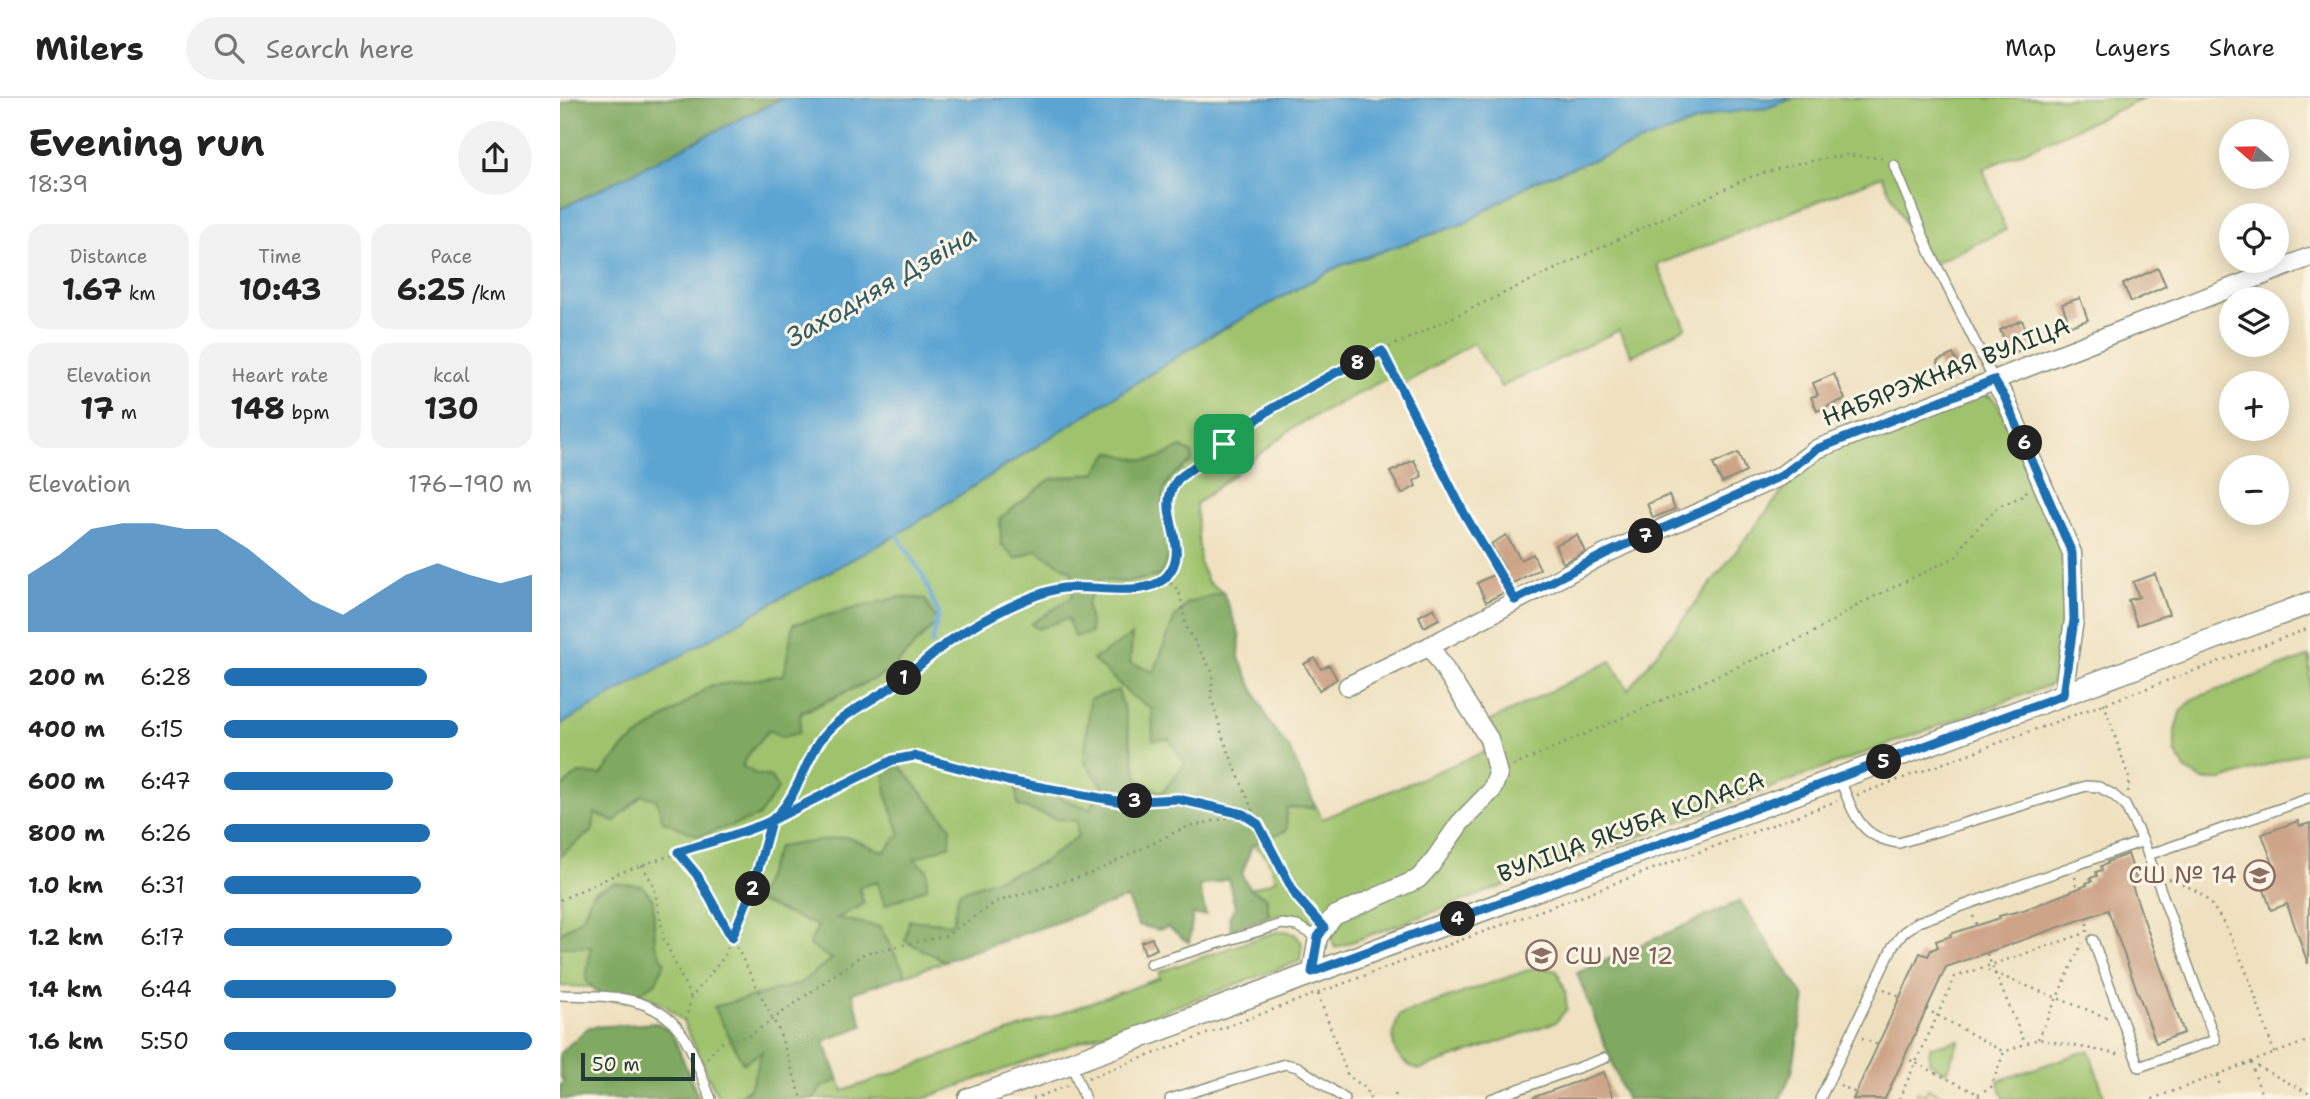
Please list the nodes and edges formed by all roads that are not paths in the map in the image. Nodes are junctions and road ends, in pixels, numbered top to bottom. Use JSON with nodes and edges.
{"nodes":[{"id":1,"x":1892,"y":161,"type":"road end"},
{"id":2,"x":2310,"y":257,"type":"edge"},
{"id":3,"x":1994,"y":380,"type":"junction"},
{"id":4,"x":2310,"y":603,"type":"edge"},
{"id":5,"x":1430,"y":646,"type":"junction"},
{"id":6,"x":1348,"y":685,"type":"dead end"},
{"id":7,"x":2063,"y":695,"type":"junction"},
{"id":8,"x":1844,"y":788,"type":"junction"},
{"id":9,"x":2310,"y":798,"type":"edge"},
{"id":10,"x":2143,"y":841,"type":"junction"},
{"id":11,"x":2148,"y":855,"type":"junction"},
{"id":12,"x":1321,"y":933,"type":"junction"},
{"id":13,"x":2090,"y":936,"type":"road end"},
{"id":14,"x":1150,"y":964,"type":"dead end"},
{"id":15,"x":1312,"y":972,"type":"junction"},
{"id":16,"x":560,"y":995,"type":"edge"},
{"id":17,"x":1605,"y":1058,"type":"dead end"},
{"id":18,"x":1074,"y":1073,"type":"junction"},
{"id":19,"x":711,"y":1099,"type":"edge"},
{"id":20,"x":969,"y":1099,"type":"edge"},
{"id":21,"x":1085,"y":1099,"type":"edge"},
{"id":22,"x":1170,"y":1099,"type":"edge"},
{"id":23,"x":1345,"y":1099,"type":"edge"},
{"id":24,"x":1491,"y":1099,"type":"edge"},
{"id":25,"x":1820,"y":1099,"type":"edge"}],
"edges":[{"from":1,"to":3,"type":"lane"},
{"from":2,"to":3,"type":"street","name":"НАБЯРЭЖНАЯ ВУЛІЦА"},
{"from":3,"to":5,"type":"street","name":"НАБЯРЭЖНАЯ ВУЛІЦА"},
{"from":3,"to":7,"type":"street"},
{"from":4,"to":7,"type":"street","name":"ВУЛІЦА ЯКУБА КОЛАСА"},
{"from":5,"to":6,"type":"street","name":"НАБЯРЭЖНАЯ ВУЛІЦА"},
{"from":5,"to":12,"type":"street"},
{"from":7,"to":8,"type":"street","name":"ВУЛІЦА ЯКУБА КОЛАСА"},
{"from":8,"to":10,"type":"lane"},
{"from":8,"to":15,"type":"street","name":"ВУЛІЦА ЯКУБА КОЛАСА"},
{"from":9,"to":11,"type":"lane"},
{"from":10,"to":11,"type":"lane"},
{"from":10,"to":25,"type":"lane"},
{"from":11,"to":13,"type":"lane"},
{"from":12,"to":14,"type":"lane"},
{"from":12,"to":15,"type":"street"},
{"from":15,"to":18,"type":"street","name":"ВУЛІЦА ЯКУБА КОЛАСА"},
{"from":16,"to":19,"type":"lane"},
{"from":17,"to":24,"type":"lane"},
{"from":18,"to":20,"type":"street","name":"ВУЛІЦА ЯКУБА КОЛАСА"},
{"from":18,"to":21,"type":"lane"},
{"from":22,"to":23,"type":"lane"}]}
